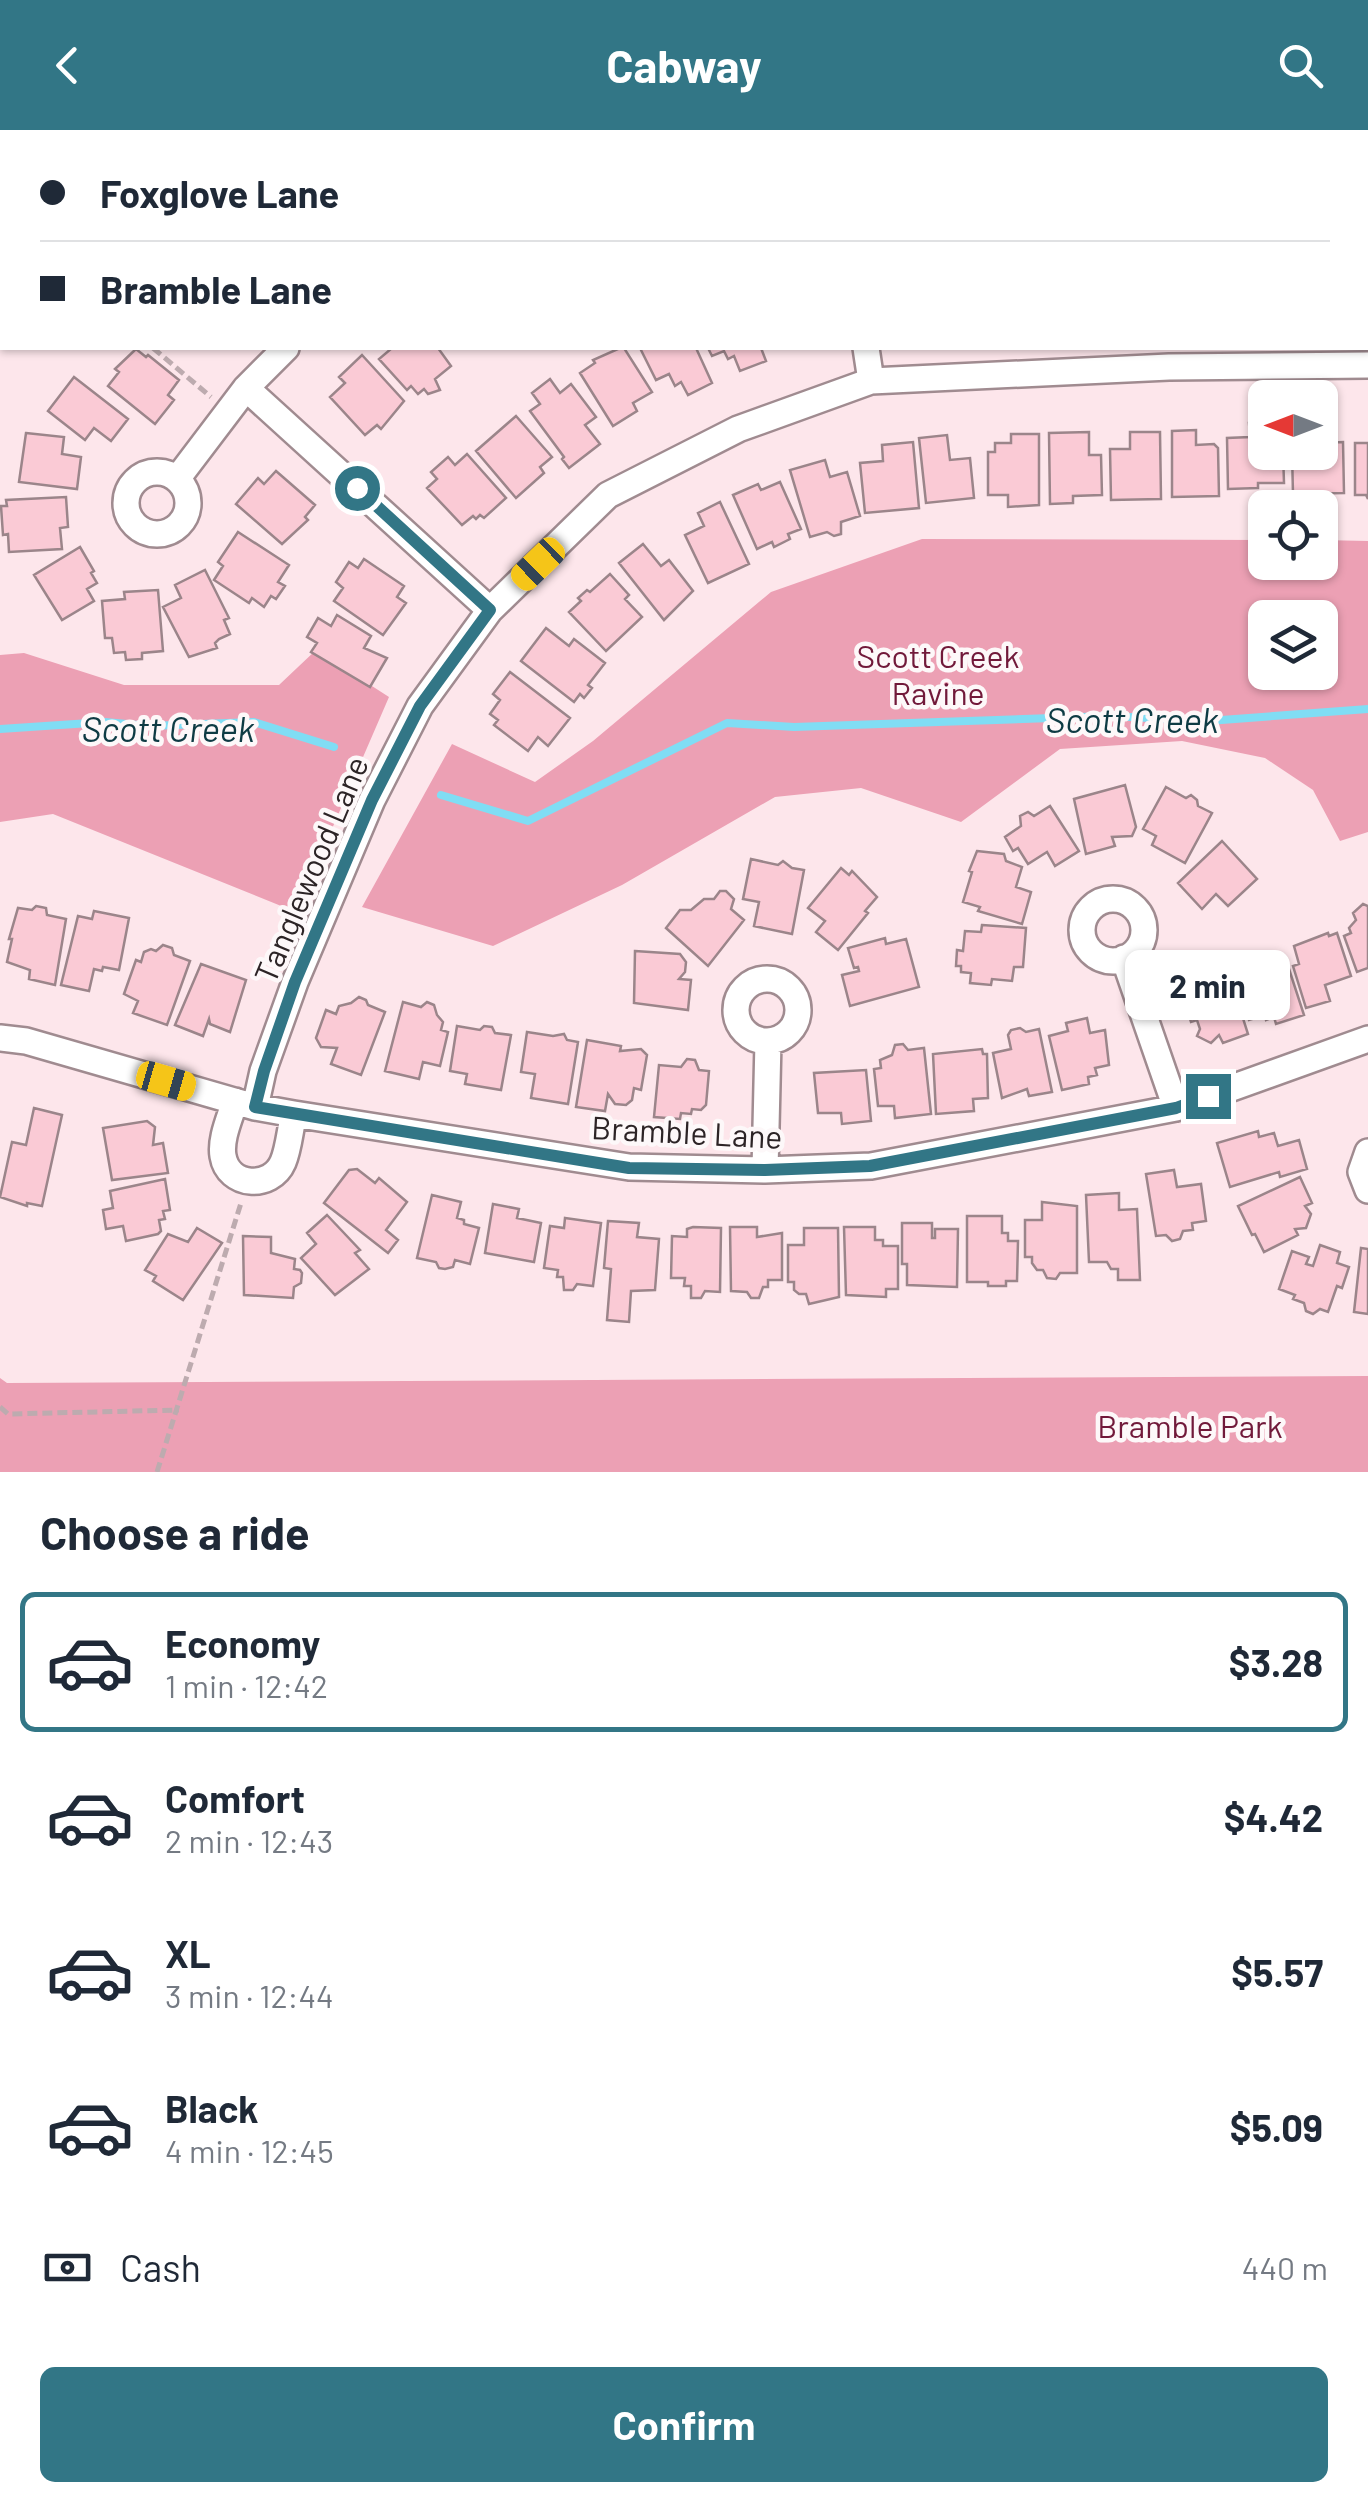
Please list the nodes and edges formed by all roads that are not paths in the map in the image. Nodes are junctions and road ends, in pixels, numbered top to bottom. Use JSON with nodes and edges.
{"nodes":[{"id":1,"x":284,"y":350,"type":"edge"},
{"id":2,"x":866,"y":350,"type":"edge"},
{"id":3,"x":1170,"y":357,"type":"edge"},
{"id":4,"x":1368,"y":365,"type":"edge"},
{"id":5,"x":872,"y":381,"type":"junction"},
{"id":6,"x":246,"y":388,"type":"junction"},
{"id":7,"x":177,"y":479,"type":"dead end"},
{"id":8,"x":490,"y":610,"type":"junction"},
{"id":9,"x":1124,"y":958,"type":"dead end"},
{"id":10,"x":0,"y":1038,"type":"edge"},
{"id":11,"x":1368,"y":1039,"type":"edge"},
{"id":12,"x":768,"y":1041,"type":"dead end"},
{"id":13,"x":245,"y":1104,"type":"junction"},
{"id":14,"x":1176,"y":1108,"type":"junction"},
{"id":15,"x":294,"y":1114,"type":"junction"},
{"id":16,"x":1368,"y":1152,"type":"edge"},
{"id":17,"x":765,"y":1170,"type":"junction"},
{"id":18,"x":1368,"y":1190,"type":"edge"}],
"edges":[{"from":1,"to":6,"type":"street"},
{"from":2,"to":5,"type":"street"},
{"from":3,"to":4,"type":"street","name":"Tanglewood Lane"},
{"from":3,"to":5,"type":"street","name":"Tanglewood Lane"},
{"from":5,"to":8,"type":"street","name":"Tanglewood Lane"},
{"from":6,"to":7,"type":"street"},
{"from":6,"to":8,"type":"street"},
{"from":8,"to":13,"type":"street","name":"Tanglewood Lane"},
{"from":9,"to":14,"type":"street"},
{"from":10,"to":13,"type":"street","name":"Bramble Lane"},
{"from":11,"to":14,"type":"street","name":"Bramble Lane"},
{"from":12,"to":17,"type":"street"},
{"from":13,"to":15,"type":"street","name":"Bramble Lane"},
{"from":13,"to":15,"type":"street"},
{"from":14,"to":17,"type":"street","name":"Bramble Lane"},
{"from":15,"to":17,"type":"street","name":"Bramble Lane"},
{"from":16,"to":18,"type":"street"}]}
